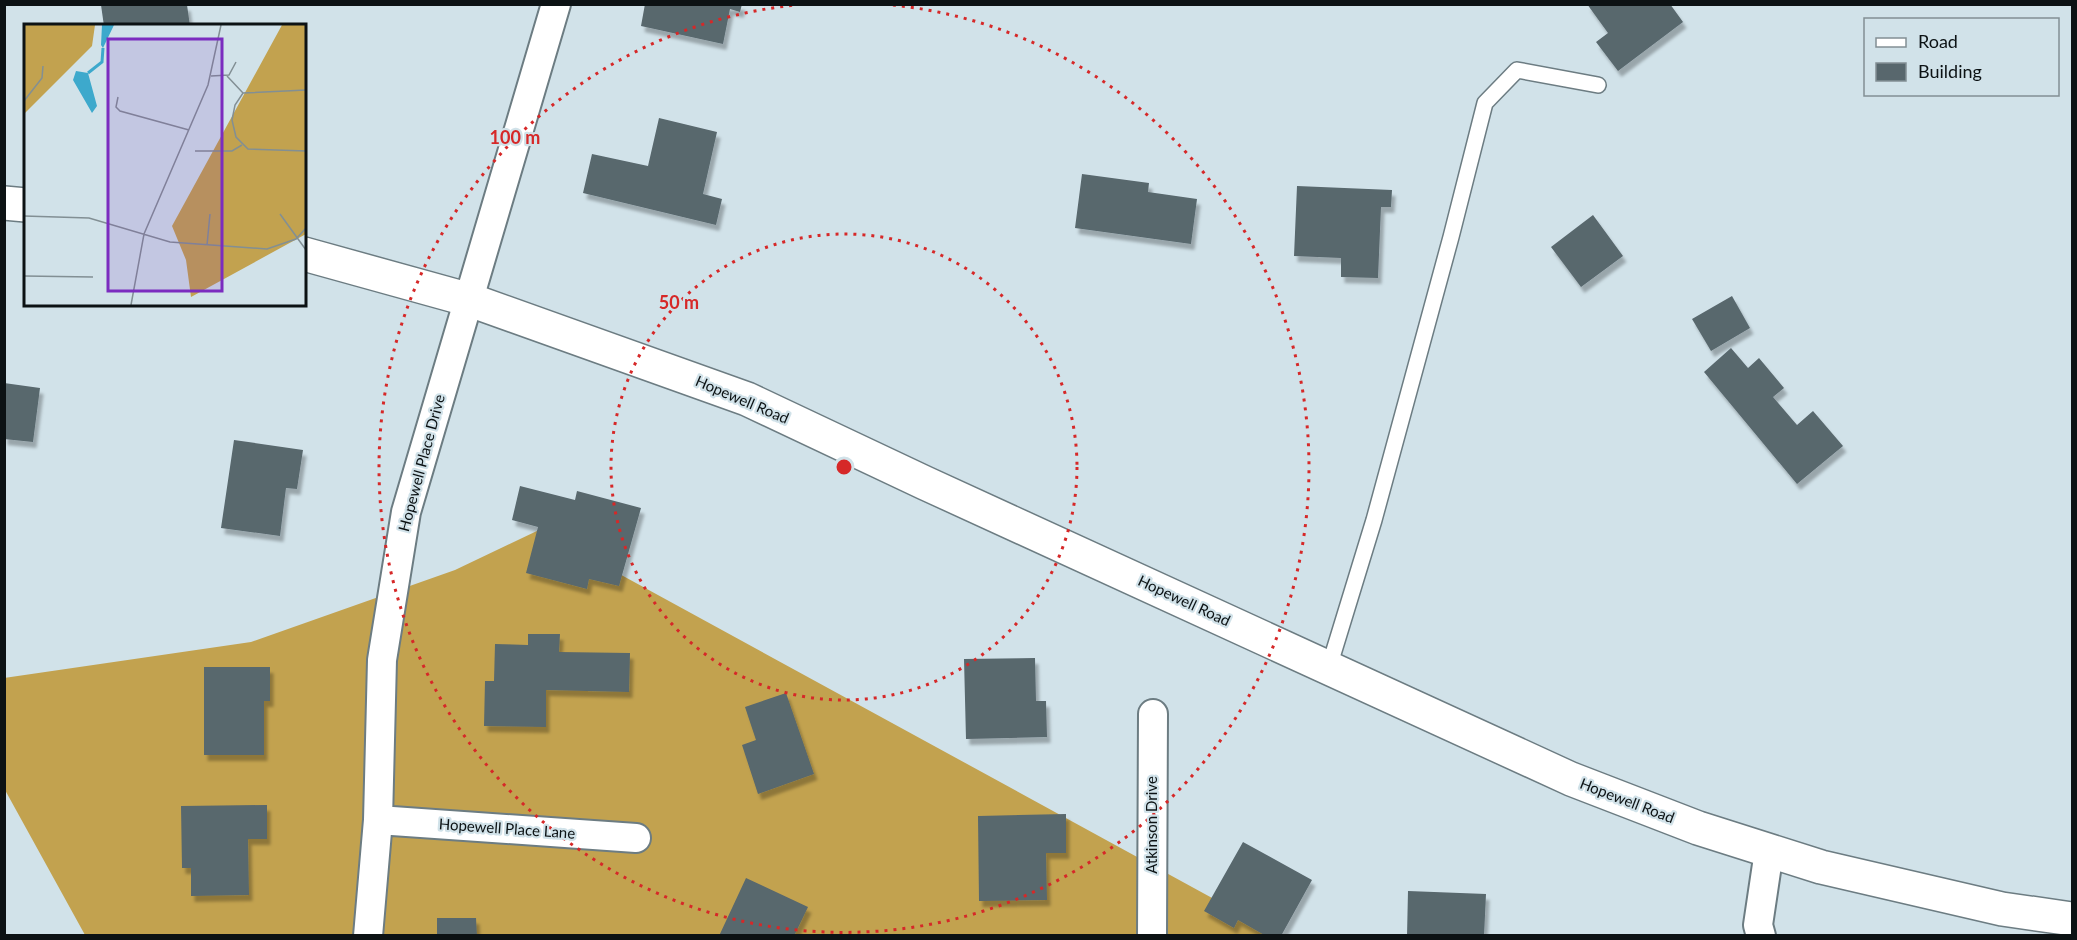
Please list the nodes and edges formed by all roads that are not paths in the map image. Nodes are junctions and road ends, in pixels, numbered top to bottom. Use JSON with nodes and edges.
{"nodes":[{"id":1,"x":556,"y":4,"type":"edge"},
{"id":2,"x":1598,"y":85,"type":"dead end"},
{"id":3,"x":4,"y":203,"type":"edge"},
{"id":4,"x":24,"y":205,"type":"edge"},
{"id":5,"x":306,"y":255,"type":"edge"},
{"id":6,"x":470,"y":300,"type":"junction"},
{"id":7,"x":1329,"y":667,"type":"junction"},
{"id":8,"x":1153,"y":714,"type":"dead end"},
{"id":9,"x":378,"y":820,"type":"junction"},
{"id":10,"x":636,"y":838,"type":"dead end"},
{"id":11,"x":1769,"y":851,"type":"junction"},
{"id":12,"x":2073,"y":919,"type":"edge"},
{"id":13,"x":368,"y":936,"type":"edge"},
{"id":14,"x":1152,"y":936,"type":"edge"},
{"id":15,"x":1761,"y":936,"type":"edge"}],
"edges":[{"from":1,"to":6,"type":"street","name":"Hopewell Place Drive"},
{"from":2,"to":7,"type":"lane"},
{"from":3,"to":4,"type":"street"},
{"from":5,"to":6,"type":"street","name":"Hopewell Road"},
{"from":6,"to":7,"type":"street","name":"Hopewell Road"},
{"from":6,"to":9,"type":"street","name":"Hopewell Place Drive"},
{"from":7,"to":11,"type":"street","name":"Hopewell Road"},
{"from":8,"to":14,"type":"street","name":"Atkinson Drive"},
{"from":9,"to":10,"type":"street","name":"Hopewell Place Lane"},
{"from":9,"to":13,"type":"street","name":"Hopewell Place Drive"},
{"from":11,"to":12,"type":"street","name":"Hopewell Road"},
{"from":11,"to":15,"type":"street"}]}
